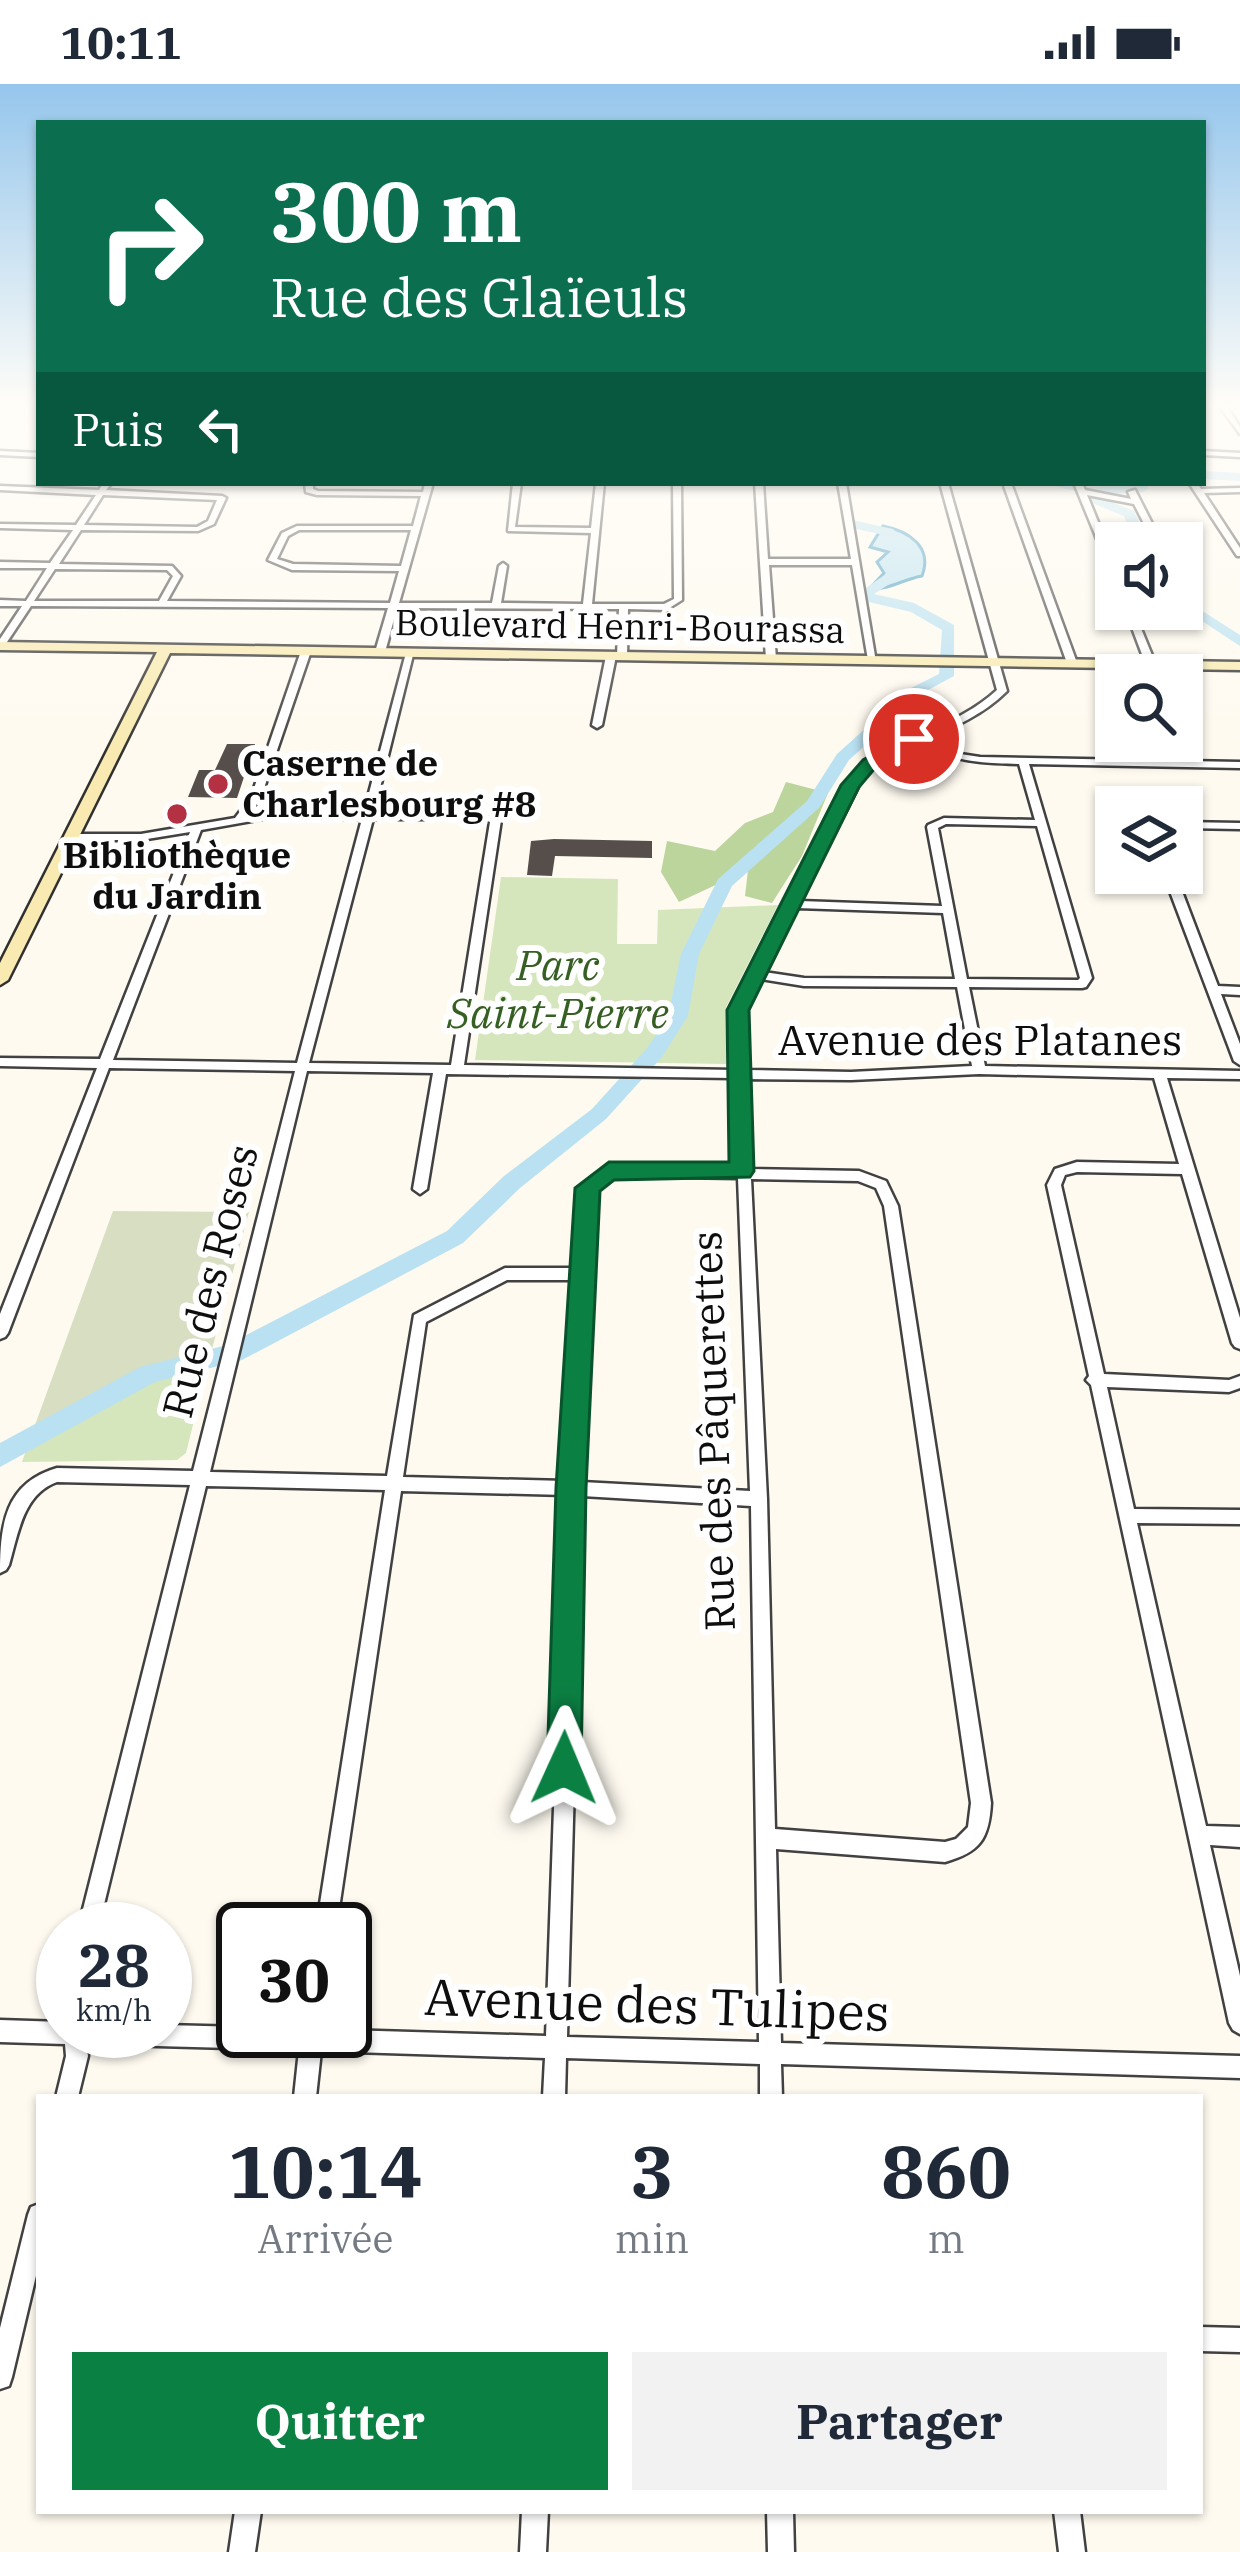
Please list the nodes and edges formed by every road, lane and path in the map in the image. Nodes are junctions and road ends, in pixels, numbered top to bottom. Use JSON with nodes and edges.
{"nodes":[{"id":1,"x":80,"y":522,"type":"edge"},
{"id":2,"x":211,"y":522,"type":"edge"},
{"id":3,"x":417,"y":522,"type":"edge"},
{"id":4,"x":512,"y":522,"type":"edge"},
{"id":5,"x":596,"y":522,"type":"edge"},
{"id":6,"x":677,"y":522,"type":"edge"},
{"id":7,"x":762,"y":522,"type":"edge"},
{"id":8,"x":848,"y":522,"type":"edge"},
{"id":9,"x":955,"y":522,"type":"edge"},
{"id":10,"x":1021,"y":522,"type":"edge"},
{"id":11,"x":1220,"y":522,"type":"edge"},
{"id":12,"x":0,"y":526,"type":"edge"},
{"id":13,"x":77,"y":527,"type":"junction"},
{"id":14,"x":415,"y":528,"type":"junction"},
{"id":15,"x":595,"y":531,"type":"junction"},
{"id":16,"x":1240,"y":554,"type":"edge"},
{"id":17,"x":765,"y":562,"type":"junction"},
{"id":18,"x":855,"y":562,"type":"junction"},
{"id":19,"x":0,"y":565,"type":"edge"},
{"id":20,"x":52,"y":566,"type":"junction"},
{"id":21,"x":503,"y":566,"type":"dead end"},
{"id":22,"x":403,"y":569,"type":"junction"},
{"id":23,"x":0,"y":603,"type":"edge"},
{"id":24,"x":26,"y":604,"type":"junction"},
{"id":25,"x":161,"y":605,"type":"junction"},
{"id":26,"x":392,"y":607,"type":"junction"},
{"id":27,"x":496,"y":607,"type":"junction"},
{"id":28,"x":587,"y":607,"type":"junction"},
{"id":29,"x":624,"y":607,"type":"junction"},
{"id":30,"x":0,"y":646,"type":"edge"},
{"id":31,"x":165,"y":649,"type":"junction"},
{"id":32,"x":306,"y":651,"type":"junction"},
{"id":33,"x":380,"y":652,"type":"junction"},
{"id":34,"x":411,"y":653,"type":"junction"},
{"id":35,"x":616,"y":656,"type":"junction"},
{"id":36,"x":771,"y":658,"type":"junction"},
{"id":37,"x":873,"y":660,"type":"junction"},
{"id":38,"x":994,"y":662,"type":"junction"},
{"id":39,"x":1072,"y":663,"type":"junction"},
{"id":40,"x":1095,"y":663,"type":"edge"},
{"id":41,"x":1203,"y":665,"type":"edge"},
{"id":42,"x":1240,"y":666,"type":"edge"},
{"id":43,"x":597,"y":724,"type":"dead end"},
{"id":44,"x":914,"y":739,"type":"junction"},
{"id":45,"x":1023,"y":761,"type":"junction"},
{"id":46,"x":1237,"y":765,"type":"edge"},
{"id":47,"x":1240,"y":778,"type":"edge"},
{"id":48,"x":370,"y":816,"type":"junction"},
{"id":49,"x":237,"y":820,"type":"junction"},
{"id":50,"x":1040,"y":823,"type":"junction"},
{"id":51,"x":1203,"y":825,"type":"edge"},
{"id":52,"x":1240,"y":826,"type":"edge"},
{"id":53,"x":196,"y":829,"type":"junction"},
{"id":54,"x":70,"y":836,"type":"junction"},
{"id":55,"x":1177,"y":894,"type":"edge"},
{"id":56,"x":792,"y":904,"type":"junction"},
{"id":57,"x":946,"y":910,"type":"junction"},
{"id":58,"x":756,"y":975,"type":"junction"},
{"id":59,"x":0,"y":980,"type":"edge"},
{"id":60,"x":961,"y":983,"type":"junction"},
{"id":61,"x":1213,"y":990,"type":"junction"},
{"id":62,"x":1240,"y":991,"type":"edge"},
{"id":63,"x":1240,"y":1061,"type":"edge"},
{"id":64,"x":0,"y":1062,"type":"edge"},
{"id":65,"x":105,"y":1063,"type":"junction"},
{"id":66,"x":302,"y":1066,"type":"junction"},
{"id":67,"x":458,"y":1069,"type":"junction"},
{"id":68,"x":440,"y":1070,"type":"junction"},
{"id":69,"x":979,"y":1070,"type":"junction"},
{"id":70,"x":738,"y":1071,"type":"junction"},
{"id":71,"x":1159,"y":1074,"type":"junction"},
{"id":72,"x":1240,"y":1075,"type":"edge"},
{"id":73,"x":1189,"y":1169,"type":"junction"},
{"id":74,"x":742,"y":1171,"type":"junction"},
{"id":75,"x":421,"y":1189,"type":"dead end"},
{"id":76,"x":582,"y":1274,"type":"junction"},
{"id":77,"x":0,"y":1333,"type":"edge"},
{"id":78,"x":1240,"y":1343,"type":"edge"},
{"id":79,"x":1094,"y":1380,"type":"junction"},
{"id":80,"x":1240,"y":1382,"type":"edge"},
{"id":81,"x":203,"y":1478,"type":"junction"},
{"id":82,"x":394,"y":1483,"type":"junction"},
{"id":83,"x":571,"y":1488,"type":"junction"},
{"id":84,"x":759,"y":1499,"type":"junction"},
{"id":85,"x":1128,"y":1516,"type":"junction"},
{"id":86,"x":1240,"y":1517,"type":"edge"},
{"id":87,"x":0,"y":1565,"type":"edge"},
{"id":88,"x":1198,"y":1835,"type":"junction"},
{"id":89,"x":1240,"y":1837,"type":"edge"},
{"id":90,"x":765,"y":1838,"type":"junction"},
{"id":91,"x":95,"y":1902,"type":"edge"},
{"id":92,"x":330,"y":1902,"type":"edge"},
{"id":93,"x":1240,"y":2023,"type":"edge"},
{"id":94,"x":0,"y":2031,"type":"edge"},
{"id":95,"x":36,"y":2031,"type":"edge"},
{"id":96,"x":372,"y":2038,"type":"edge"},
{"id":97,"x":557,"y":2048,"type":"junction"},
{"id":98,"x":770,"y":2055,"type":"junction"},
{"id":99,"x":77,"y":2058,"type":"edge"},
{"id":100,"x":309,"y":2058,"type":"edge"},
{"id":101,"x":1240,"y":2067,"type":"edge"},
{"id":102,"x":68,"y":2094,"type":"edge"},
{"id":103,"x":305,"y":2094,"type":"edge"},
{"id":104,"x":554,"y":2094,"type":"edge"},
{"id":105,"x":771,"y":2094,"type":"edge"},
{"id":106,"x":36,"y":2227,"type":"edge"},
{"id":107,"x":1203,"y":2339,"type":"edge"},
{"id":108,"x":1240,"y":2340,"type":"edge"},
{"id":109,"x":0,"y":2377,"type":"edge"},
{"id":110,"x":248,"y":2514,"type":"edge"},
{"id":111,"x":535,"y":2514,"type":"edge"},
{"id":112,"x":780,"y":2514,"type":"edge"},
{"id":113,"x":1067,"y":2514,"type":"edge"},
{"id":114,"x":242,"y":2552,"type":"edge"},
{"id":115,"x":532,"y":2552,"type":"edge"},
{"id":116,"x":781,"y":2552,"type":"edge"},
{"id":117,"x":1072,"y":2552,"type":"edge"}],
"edges":[{"from":1,"to":13,"type":"street"},
{"from":2,"to":13,"type":"street"},
{"from":3,"to":14,"type":"street"},
{"from":4,"to":15,"type":"street"},
{"from":5,"to":15,"type":"street"},
{"from":6,"to":29,"type":"street"},
{"from":7,"to":17,"type":"street"},
{"from":8,"to":18,"type":"street"},
{"from":9,"to":38,"type":"street"},
{"from":10,"to":39,"type":"street"},
{"from":11,"to":16,"type":"street"},
{"from":12,"to":13,"type":"street"},
{"from":13,"to":20,"type":"street"},
{"from":14,"to":22,"type":"street"},
{"from":14,"to":22,"type":"street"},
{"from":15,"to":28,"type":"street"},
{"from":17,"to":18,"type":"street"},
{"from":17,"to":36,"type":"street"},
{"from":18,"to":37,"type":"street"},
{"from":19,"to":20,"type":"street"},
{"from":20,"to":24,"type":"street"},
{"from":20,"to":25,"type":"street"},
{"from":21,"to":27,"type":"street"},
{"from":22,"to":26,"type":"street"},
{"from":23,"to":24,"type":"street"},
{"from":24,"to":25,"type":"street"},
{"from":24,"to":30,"type":"street"},
{"from":25,"to":26,"type":"street"},
{"from":26,"to":27,"type":"street"},
{"from":26,"to":33,"type":"street"},
{"from":27,"to":28,"type":"street"},
{"from":28,"to":29,"type":"street"},
{"from":29,"to":35,"type":"street"},
{"from":30,"to":31,"type":"main road","name":"Boulevard Henri-Bourassa"},
{"from":31,"to":32,"type":"main road","name":"Boulevard Henri-Bourassa"},
{"from":31,"to":54,"type":"main road"},
{"from":32,"to":33,"type":"main road","name":"Boulevard Henri-Bourassa"},
{"from":32,"to":49,"type":"street"},
{"from":33,"to":34,"type":"main road","name":"Boulevard Henri-Bourassa"},
{"from":34,"to":35,"type":"main road","name":"Boulevard Henri-Bourassa"},
{"from":34,"to":48,"type":"street","name":"Rue des Roses"},
{"from":35,"to":36,"type":"main road","name":"Boulevard Henri-Bourassa"},
{"from":35,"to":43,"type":"street"},
{"from":36,"to":37,"type":"main road","name":"Boulevard Henri-Bourassa"},
{"from":37,"to":38,"type":"main road","name":"Boulevard Henri-Bourassa"},
{"from":38,"to":39,"type":"main road","name":"Boulevard Henri-Bourassa"},
{"from":38,"to":44,"type":"street","name":"Rue des Pâquerettes"},
{"from":39,"to":40,"type":"main road","name":"Boulevard Henri-Bourassa"},
{"from":41,"to":42,"type":"main road","name":"Boulevard Henri-Bourassa"},
{"from":44,"to":45,"type":"street"},
{"from":44,"to":56,"type":"street","name":"Rue des Pâquerettes"},
{"from":45,"to":46,"type":"street"},
{"from":45,"to":50,"type":"street"},
{"from":46,"to":47,"type":"street"},
{"from":48,"to":49,"type":"street"},
{"from":48,"to":66,"type":"street","name":"Rue des Roses"},
{"from":48,"to":67,"type":"street"},
{"from":49,"to":53,"type":"street"},
{"from":50,"to":57,"type":"street"},
{"from":50,"to":60,"type":"street"},
{"from":51,"to":52,"type":"street"},
{"from":53,"to":54,"type":"street"},
{"from":53,"to":65,"type":"street"},
{"from":54,"to":59,"type":"main road"},
{"from":55,"to":61,"type":"street"},
{"from":56,"to":57,"type":"street"},
{"from":56,"to":58,"type":"street","name":"Rue des Pâquerettes"},
{"from":57,"to":60,"type":"street"},
{"from":58,"to":60,"type":"street"},
{"from":58,"to":70,"type":"street","name":"Rue des Pâquerettes"},
{"from":60,"to":69,"type":"street"},
{"from":61,"to":62,"type":"street"},
{"from":61,"to":63,"type":"street"},
{"from":64,"to":65,"type":"street","name":"Avenue des Platanes"},
{"from":65,"to":66,"type":"street","name":"Avenue des Platanes"},
{"from":65,"to":77,"type":"street"},
{"from":66,"to":68,"type":"street","name":"Avenue des Platanes"},
{"from":66,"to":81,"type":"street","name":"Rue des Roses"},
{"from":67,"to":68,"type":"street","name":"Avenue des Platanes"},
{"from":67,"to":70,"type":"street","name":"Avenue des Platanes"},
{"from":68,"to":75,"type":"street"},
{"from":69,"to":70,"type":"street","name":"Avenue des Platanes"},
{"from":69,"to":71,"type":"street","name":"Avenue des Platanes"},
{"from":70,"to":74,"type":"street","name":"Rue des Pâquerettes"},
{"from":71,"to":72,"type":"street","name":"Avenue des Platanes"},
{"from":71,"to":73,"type":"street"},
{"from":73,"to":78,"type":"street"},
{"from":73,"to":79,"type":"street"},
{"from":74,"to":76,"type":"street"},
{"from":74,"to":84,"type":"street","name":"Rue des Pâquerettes"},
{"from":74,"to":90,"type":"street"},
{"from":76,"to":82,"type":"street"},
{"from":76,"to":83,"type":"street"},
{"from":79,"to":80,"type":"street"},
{"from":79,"to":85,"type":"street"},
{"from":81,"to":82,"type":"street"},
{"from":81,"to":87,"type":"street"},
{"from":81,"to":91,"type":"street","name":"Rue des Roses"},
{"from":82,"to":83,"type":"street"},
{"from":82,"to":92,"type":"street"},
{"from":83,"to":84,"type":"street"},
{"from":83,"to":97,"type":"street"},
{"from":84,"to":90,"type":"street","name":"Rue des Pâquerettes"},
{"from":85,"to":86,"type":"street"},
{"from":85,"to":88,"type":"street"},
{"from":88,"to":89,"type":"street"},
{"from":88,"to":93,"type":"street"},
{"from":90,"to":98,"type":"street","name":"Rue des Pâquerettes"},
{"from":94,"to":95,"type":"street","name":"Avenue des Tulipes"},
{"from":96,"to":97,"type":"street","name":"Avenue des Tulipes"},
{"from":97,"to":98,"type":"street","name":"Avenue des Tulipes"},
{"from":97,"to":104,"type":"street"},
{"from":98,"to":101,"type":"street","name":"Avenue des Tulipes"},
{"from":98,"to":105,"type":"street","name":"Rue des Pâquerettes"},
{"from":99,"to":102,"type":"street"},
{"from":100,"to":103,"type":"street"},
{"from":106,"to":109,"type":"street"},
{"from":107,"to":108,"type":"street"},
{"from":110,"to":114,"type":"street"},
{"from":111,"to":115,"type":"street"},
{"from":112,"to":116,"type":"street"},
{"from":113,"to":117,"type":"street"}]}
